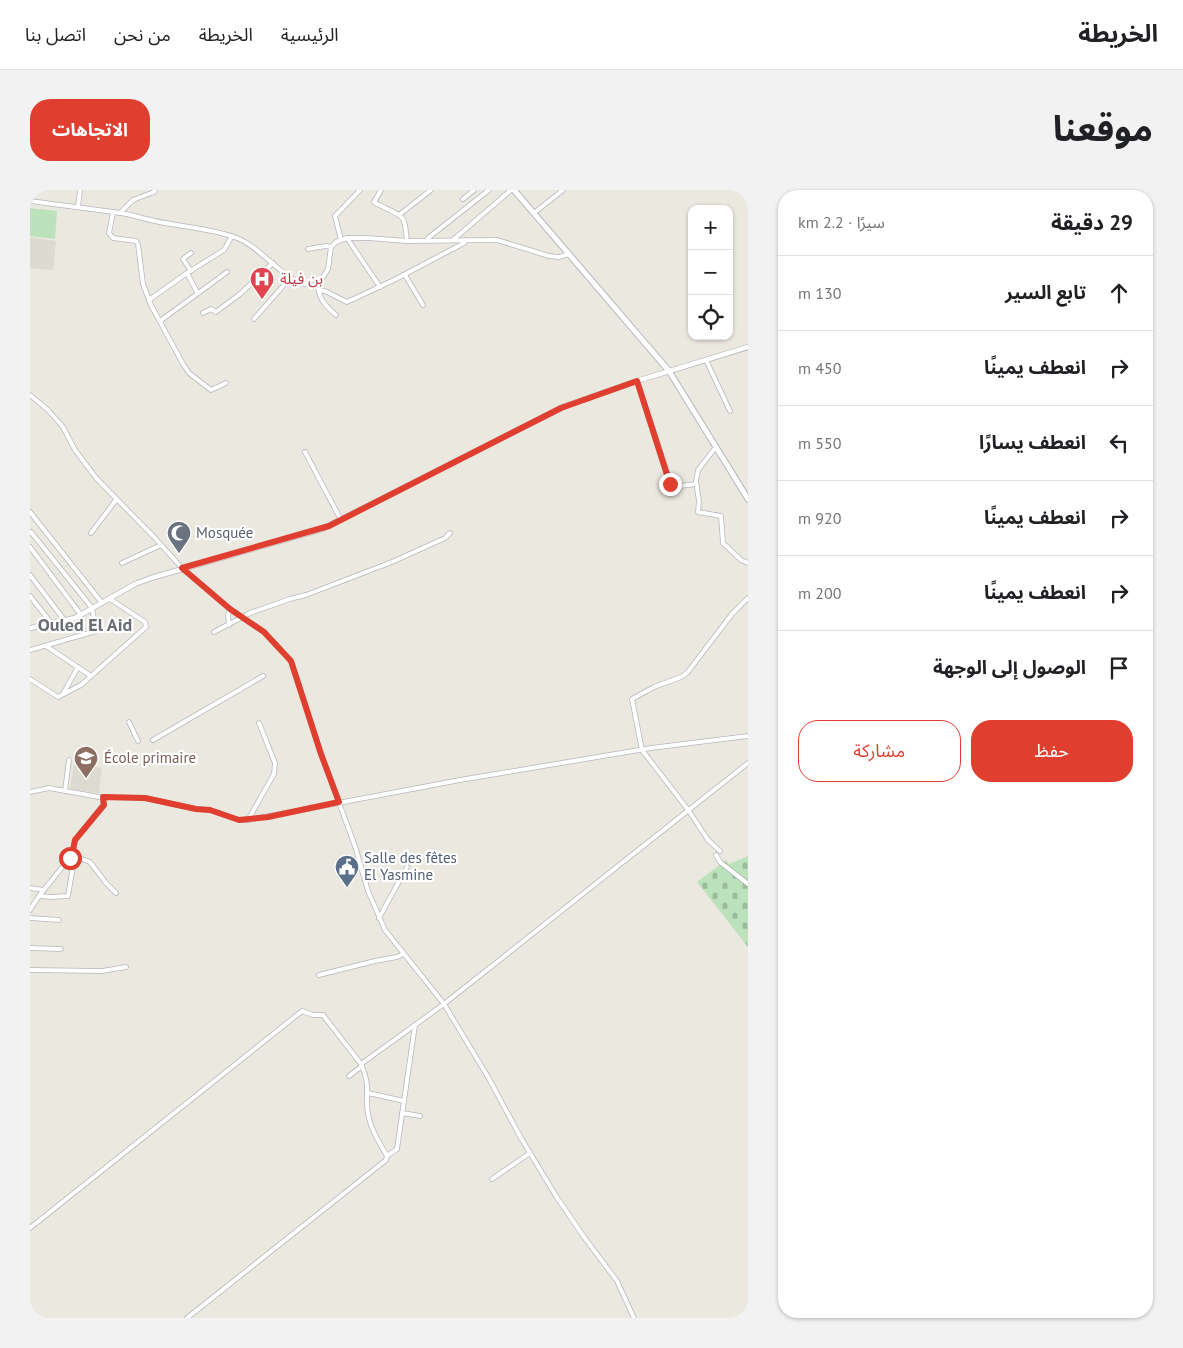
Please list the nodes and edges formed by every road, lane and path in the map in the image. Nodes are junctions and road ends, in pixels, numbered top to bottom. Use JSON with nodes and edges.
{"nodes":[{"id":1,"x":80,"y":190,"type":"edge"},
{"id":2,"x":155,"y":190,"type":"edge"},
{"id":3,"x":360,"y":190,"type":"edge"},
{"id":4,"x":381,"y":190,"type":"edge"},
{"id":5,"x":474,"y":190,"type":"edge"},
{"id":6,"x":489,"y":190,"type":"edge"},
{"id":7,"x":513,"y":190,"type":"edge"},
{"id":8,"x":563,"y":190,"type":"edge"},
{"id":9,"x":428,"y":191,"type":"edge"},
{"id":10,"x":463,"y":199,"type":"dead end"},
{"id":11,"x":30,"y":201,"type":"edge"},
{"id":12,"x":78,"y":207,"type":"junction"},
{"id":13,"x":113,"y":213,"type":"junction"},
{"id":14,"x":120,"y":213,"type":"junction"},
{"id":15,"x":534,"y":213,"type":"junction"},
{"id":16,"x":398,"y":214,"type":"junction"},
{"id":17,"x":232,"y":236,"type":"junction"},
{"id":18,"x":347,"y":238,"type":"junction"},
{"id":19,"x":341,"y":240,"type":"junction"},
{"id":20,"x":407,"y":240,"type":"junction"},
{"id":21,"x":453,"y":240,"type":"junction"},
{"id":22,"x":466,"y":240,"type":"junction"},
{"id":23,"x":427,"y":241,"type":"junction"},
{"id":24,"x":331,"y":247,"type":"junction"},
{"id":25,"x":308,"y":249,"type":"dead end"},
{"id":26,"x":191,"y":253,"type":"dead end"},
{"id":27,"x":569,"y":254,"type":"junction"},
{"id":28,"x":272,"y":263,"type":"junction"},
{"id":29,"x":189,"y":272,"type":"junction"},
{"id":30,"x":227,"y":272,"type":"dead end"},
{"id":31,"x":405,"y":275,"type":"junction"},
{"id":32,"x":291,"y":278,"type":"junction"},
{"id":33,"x":380,"y":287,"type":"junction"},
{"id":34,"x":318,"y":288,"type":"junction"},
{"id":35,"x":197,"y":292,"type":"junction"},
{"id":36,"x":149,"y":300,"type":"junction"},
{"id":37,"x":423,"y":305,"type":"dead end"},
{"id":38,"x":204,"y":313,"type":"dead end"},
{"id":39,"x":336,"y":315,"type":"dead end"},
{"id":40,"x":254,"y":319,"type":"dead end"},
{"id":41,"x":160,"y":321,"type":"junction"},
{"id":42,"x":748,"y":347,"type":"edge"},
{"id":43,"x":706,"y":360,"type":"junction"},
{"id":44,"x":670,"y":371,"type":"junction"},
{"id":45,"x":637,"y":381,"type":"junction"},
{"id":46,"x":226,"y":383,"type":"dead end"},
{"id":47,"x":30,"y":394,"type":"edge"},
{"id":48,"x":730,"y":411,"type":"dead end"},
{"id":49,"x":716,"y":447,"type":"junction"},
{"id":50,"x":305,"y":452,"type":"dead end"},
{"id":51,"x":696,"y":484,"type":"junction"},
{"id":52,"x":748,"y":499,"type":"edge"},
{"id":53,"x":116,"y":500,"type":"junction"},
{"id":54,"x":30,"y":512,"type":"edge"},
{"id":55,"x":341,"y":520,"type":"junction"},
{"id":56,"x":31,"y":532,"type":"dead end"},
{"id":57,"x":91,"y":533,"type":"dead end"},
{"id":58,"x":450,"y":533,"type":"dead end"},
{"id":59,"x":161,"y":546,"type":"junction"},
{"id":60,"x":30,"y":547,"type":"edge"},
{"id":61,"x":122,"y":563,"type":"dead end"},
{"id":62,"x":748,"y":563,"type":"edge"},
{"id":63,"x":182,"y":568,"type":"junction"},
{"id":64,"x":30,"y":575,"type":"edge"},
{"id":65,"x":30,"y":596,"type":"edge"},
{"id":66,"x":748,"y":598,"type":"edge"},
{"id":67,"x":110,"y":599,"type":"junction"},
{"id":68,"x":102,"y":603,"type":"junction"},
{"id":69,"x":92,"y":608,"type":"junction"},
{"id":70,"x":230,"y":609,"type":"junction"},
{"id":71,"x":81,"y":615,"type":"junction"},
{"id":72,"x":243,"y":618,"type":"junction"},
{"id":73,"x":65,"y":621,"type":"junction"},
{"id":74,"x":52,"y":624,"type":"junction"},
{"id":75,"x":229,"y":625,"type":"junction"},
{"id":76,"x":30,"y":628,"type":"edge"},
{"id":77,"x":214,"y":632,"type":"dead end"},
{"id":78,"x":46,"y":646,"type":"junction"},
{"id":79,"x":30,"y":650,"type":"edge"},
{"id":80,"x":78,"y":667,"type":"junction"},
{"id":81,"x":92,"y":676,"type":"junction"},
{"id":82,"x":263,"y":676,"type":"dead end"},
{"id":83,"x":30,"y":680,"type":"edge"},
{"id":84,"x":63,"y":694,"type":"junction"},
{"id":85,"x":129,"y":722,"type":"dead end"},
{"id":86,"x":259,"y":723,"type":"dead end"},
{"id":87,"x":748,"y":736,"type":"edge"},
{"id":88,"x":153,"y":740,"type":"dead end"},
{"id":89,"x":138,"y":741,"type":"dead end"},
{"id":90,"x":642,"y":750,"type":"junction"},
{"id":91,"x":69,"y":760,"type":"dead end"},
{"id":92,"x":748,"y":763,"type":"edge"},
{"id":93,"x":65,"y":791,"type":"junction"},
{"id":94,"x":30,"y":792,"type":"edge"},
{"id":95,"x":103,"y":797,"type":"junction"},
{"id":96,"x":339,"y":802,"type":"junction"},
{"id":97,"x":689,"y":811,"type":"junction"},
{"id":98,"x":248,"y":820,"type":"junction"},
{"id":99,"x":71,"y":856,"type":"junction"},
{"id":100,"x":407,"y":867,"type":"dead end"},
{"id":101,"x":748,"y":884,"type":"edge"},
{"id":102,"x":30,"y":888,"type":"edge"},
{"id":103,"x":44,"y":890,"type":"junction"},
{"id":104,"x":116,"y":893,"type":"dead end"},
{"id":105,"x":39,"y":896,"type":"junction"},
{"id":106,"x":30,"y":910,"type":"edge"},
{"id":107,"x":30,"y":918,"type":"edge"},
{"id":108,"x":379,"y":918,"type":"junction"},
{"id":109,"x":59,"y":920,"type":"dead end"},
{"id":110,"x":30,"y":948,"type":"edge"},
{"id":111,"x":61,"y":949,"type":"dead end"},
{"id":112,"x":403,"y":954,"type":"junction"},
{"id":113,"x":126,"y":967,"type":"dead end"},
{"id":114,"x":30,"y":970,"type":"edge"},
{"id":115,"x":319,"y":976,"type":"dead end"},
{"id":116,"x":444,"y":1004,"type":"junction"},
{"id":117,"x":415,"y":1025,"type":"junction"},
{"id":118,"x":362,"y":1065,"type":"junction"},
{"id":119,"x":348,"y":1076,"type":"dead end"},
{"id":120,"x":368,"y":1093,"type":"junction"},
{"id":121,"x":404,"y":1101,"type":"junction"},
{"id":122,"x":402,"y":1113,"type":"junction"},
{"id":123,"x":420,"y":1116,"type":"dead end"},
{"id":124,"x":530,"y":1153,"type":"junction"},
{"id":125,"x":387,"y":1156,"type":"junction"},
{"id":126,"x":492,"y":1179,"type":"dead end"},
{"id":127,"x":30,"y":1228,"type":"edge"},
{"id":128,"x":187,"y":1318,"type":"edge"},
{"id":129,"x":634,"y":1318,"type":"edge"}],
"edges":[{"from":1,"to":12,"type":"street"},
{"from":2,"to":14,"type":"street"},
{"from":3,"to":19,"type":"street"},
{"from":4,"to":16,"type":"street"},
{"from":5,"to":10,"type":"street"},
{"from":6,"to":23,"type":"street"},
{"from":7,"to":15,"type":"main road"},
{"from":7,"to":21,"type":"street"},
{"from":8,"to":15,"type":"street"},
{"from":9,"to":16,"type":"street"},
{"from":11,"to":12,"type":"street"},
{"from":12,"to":13,"type":"street"},
{"from":13,"to":14,"type":"street"},
{"from":13,"to":36,"type":"street"},
{"from":14,"to":17,"type":"street"},
{"from":15,"to":27,"type":"main road"},
{"from":16,"to":20,"type":"street"},
{"from":17,"to":28,"type":"street"},
{"from":17,"to":29,"type":"street"},
{"from":18,"to":19,"type":"street"},
{"from":18,"to":20,"type":"street"},
{"from":18,"to":33,"type":"street"},
{"from":19,"to":24,"type":"street"},
{"from":20,"to":23,"type":"street"},
{"from":21,"to":22,"type":"street"},
{"from":21,"to":23,"type":"street"},
{"from":22,"to":27,"type":"street"},
{"from":22,"to":31,"type":"street"},
{"from":24,"to":25,"type":"street"},
{"from":24,"to":34,"type":"street"},
{"from":26,"to":29,"type":"street"},
{"from":27,"to":44,"type":"main road"},
{"from":28,"to":32,"type":"street"},
{"from":28,"to":38,"type":"street"},
{"from":29,"to":35,"type":"street"},
{"from":29,"to":36,"type":"street"},
{"from":30,"to":35,"type":"street"},
{"from":31,"to":33,"type":"street"},
{"from":31,"to":37,"type":"street"},
{"from":32,"to":34,"type":"street"},
{"from":32,"to":40,"type":"street"},
{"from":33,"to":34,"type":"street"},
{"from":34,"to":39,"type":"street"},
{"from":35,"to":41,"type":"street"},
{"from":36,"to":41,"type":"street"},
{"from":41,"to":46,"type":"street"},
{"from":42,"to":43,"type":"street"},
{"from":43,"to":44,"type":"street"},
{"from":43,"to":48,"type":"street"},
{"from":44,"to":45,"type":"street"},
{"from":44,"to":49,"type":"main road"},
{"from":45,"to":51,"type":"street"},
{"from":45,"to":55,"type":"street"},
{"from":47,"to":53,"type":"street"},
{"from":49,"to":51,"type":"street"},
{"from":49,"to":52,"type":"main road"},
{"from":50,"to":55,"type":"street"},
{"from":51,"to":62,"type":"street"},
{"from":53,"to":57,"type":"street"},
{"from":53,"to":59,"type":"street"},
{"from":54,"to":68,"type":"street"},
{"from":55,"to":63,"type":"street"},
{"from":56,"to":69,"type":"street"},
{"from":58,"to":72,"type":"street"},
{"from":59,"to":61,"type":"street"},
{"from":59,"to":63,"type":"street"},
{"from":60,"to":71,"type":"street"},
{"from":63,"to":67,"type":"street"},
{"from":63,"to":70,"type":"street"},
{"from":64,"to":73,"type":"street"},
{"from":65,"to":74,"type":"street"},
{"from":66,"to":90,"type":"street"},
{"from":67,"to":68,"type":"street"},
{"from":67,"to":81,"type":"street"},
{"from":68,"to":69,"type":"street"},
{"from":69,"to":71,"type":"street"},
{"from":69,"to":78,"type":"street"},
{"from":70,"to":72,"type":"street"},
{"from":70,"to":75,"type":"street"},
{"from":71,"to":73,"type":"street"},
{"from":72,"to":75,"type":"street"},
{"from":72,"to":96,"type":"street"},
{"from":73,"to":74,"type":"street"},
{"from":74,"to":76,"type":"street"},
{"from":75,"to":77,"type":"street"},
{"from":78,"to":79,"type":"street"},
{"from":78,"to":80,"type":"street"},
{"from":80,"to":81,"type":"street"},
{"from":80,"to":84,"type":"street"},
{"from":81,"to":84,"type":"street"},
{"from":82,"to":88,"type":"street"},
{"from":83,"to":84,"type":"street"},
{"from":85,"to":89,"type":"street"},
{"from":86,"to":98,"type":"street"},
{"from":87,"to":90,"type":"street"},
{"from":90,"to":96,"type":"street"},
{"from":90,"to":97,"type":"street"},
{"from":91,"to":93,"type":"street"},
{"from":92,"to":97,"type":"street"},
{"from":93,"to":94,"type":"street"},
{"from":93,"to":95,"type":"street"},
{"from":95,"to":98,"type":"street"},
{"from":95,"to":99,"type":"street"},
{"from":96,"to":98,"type":"street"},
{"from":96,"to":108,"type":"street"},
{"from":97,"to":101,"type":"street"},
{"from":97,"to":116,"type":"street"},
{"from":99,"to":103,"type":"street"},
{"from":99,"to":104,"type":"street"},
{"from":99,"to":105,"type":"street"},
{"from":100,"to":108,"type":"street"},
{"from":102,"to":103,"type":"street"},
{"from":103,"to":105,"type":"street"},
{"from":105,"to":106,"type":"street"},
{"from":107,"to":109,"type":"street"},
{"from":108,"to":112,"type":"street"},
{"from":110,"to":111,"type":"street"},
{"from":112,"to":115,"type":"street"},
{"from":112,"to":116,"type":"street"},
{"from":113,"to":114,"type":"street"},
{"from":116,"to":117,"type":"street"},
{"from":116,"to":124,"type":"street"},
{"from":117,"to":118,"type":"street"},
{"from":117,"to":121,"type":"street"},
{"from":118,"to":119,"type":"street"},
{"from":118,"to":120,"type":"street"},
{"from":118,"to":127,"type":"street"},
{"from":120,"to":121,"type":"street"},
{"from":120,"to":125,"type":"street"},
{"from":121,"to":122,"type":"street"},
{"from":122,"to":123,"type":"street"},
{"from":122,"to":125,"type":"street"},
{"from":124,"to":126,"type":"street"},
{"from":124,"to":129,"type":"street"},
{"from":125,"to":128,"type":"street"}]}
